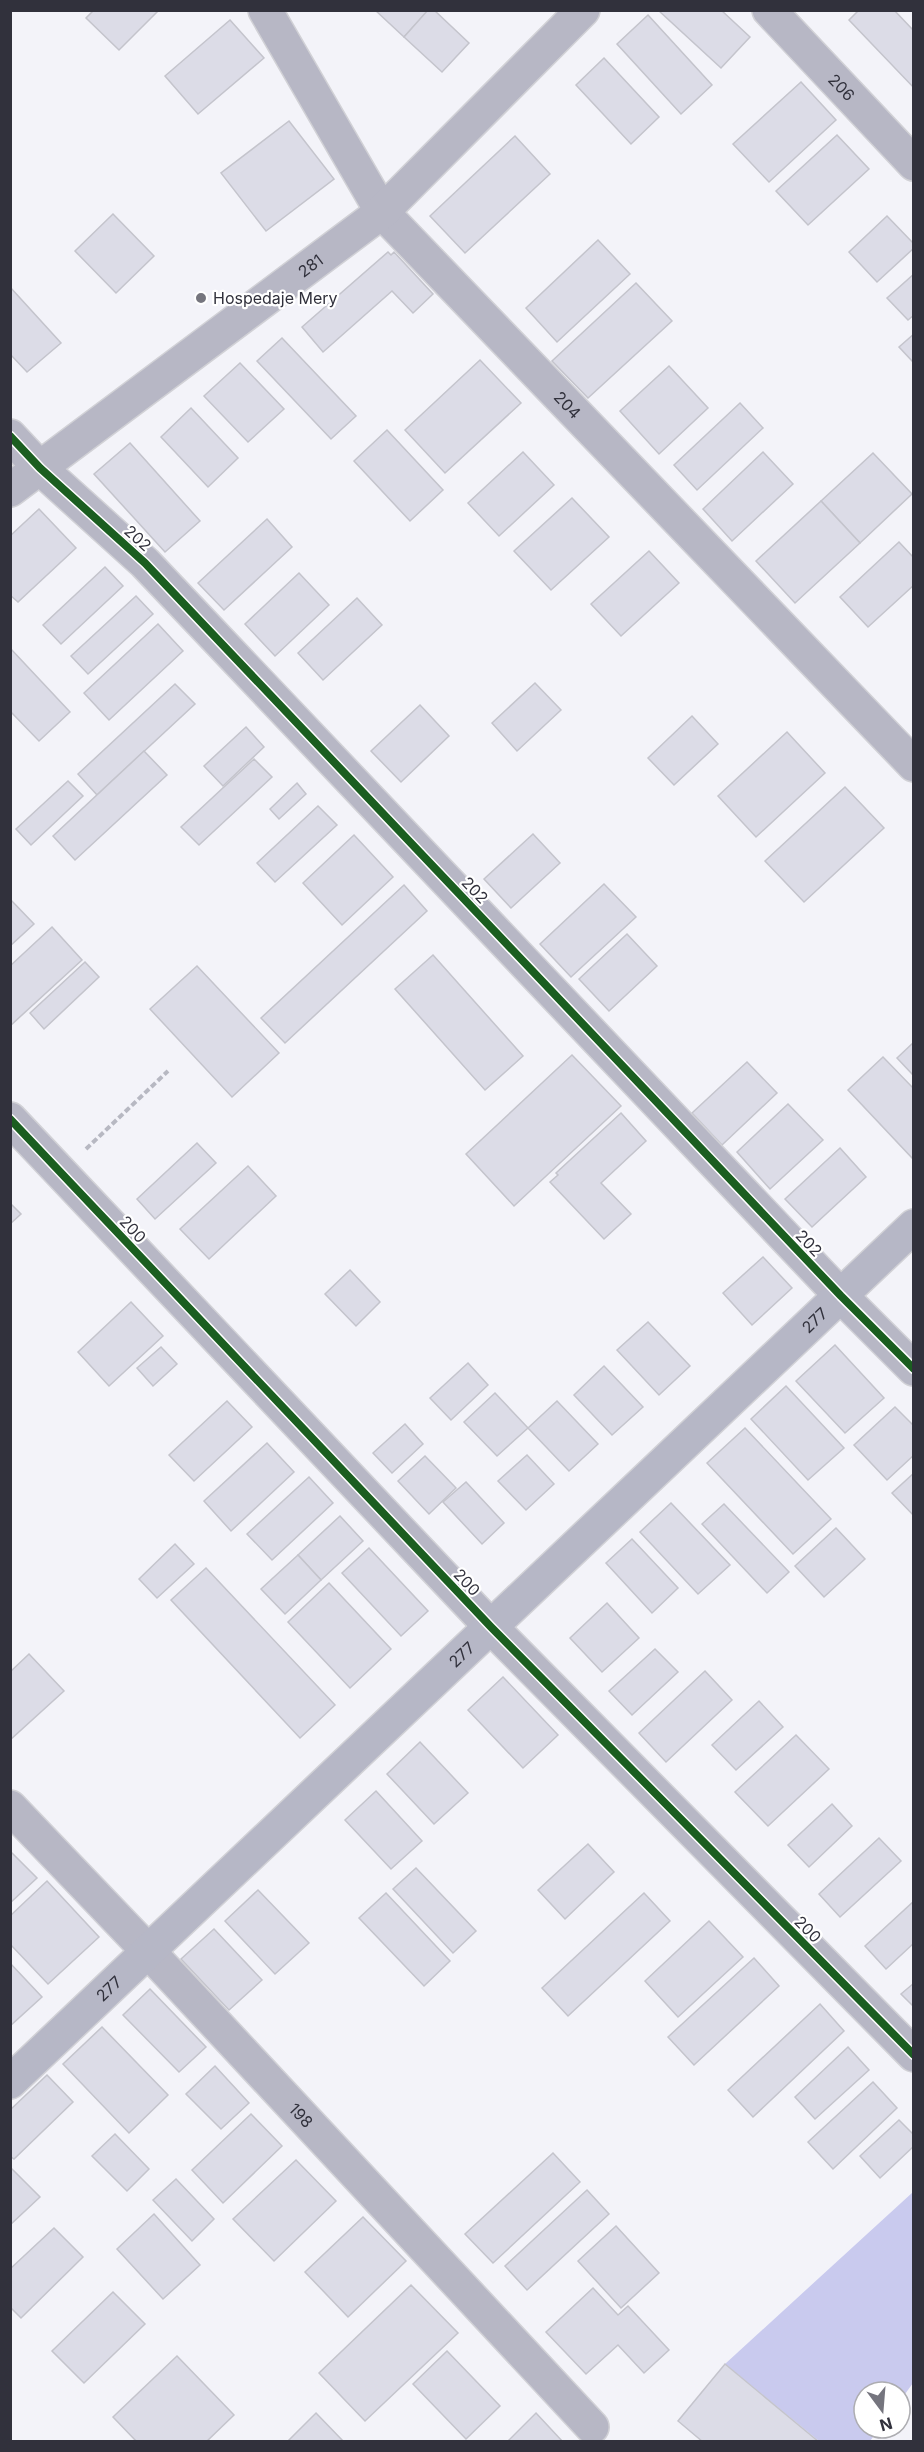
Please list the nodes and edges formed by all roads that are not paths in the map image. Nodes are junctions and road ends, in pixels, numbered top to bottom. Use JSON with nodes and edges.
{"nodes":[{"id":1,"x":265,"y":10,"type":"edge"},
{"id":2,"x":583,"y":10,"type":"edge"},
{"id":3,"x":769,"y":10,"type":"edge"},
{"id":4,"x":914,"y":164,"type":"edge"},
{"id":5,"x":382,"y":212,"type":"junction"},
{"id":6,"x":10,"y":436,"type":"edge"},
{"id":7,"x":40,"y":468,"type":"junction"},
{"id":8,"x":10,"y":489,"type":"edge"},
{"id":9,"x":914,"y":765,"type":"edge"},
{"id":10,"x":10,"y":1119,"type":"edge"},
{"id":11,"x":914,"y":1226,"type":"edge"},
{"id":12,"x":841,"y":1296,"type":"junction"},
{"id":13,"x":914,"y":1369,"type":"edge"},
{"id":14,"x":491,"y":1627,"type":"junction"},
{"id":15,"x":10,"y":1806,"type":"edge"},
{"id":16,"x":148,"y":1951,"type":"junction"},
{"id":17,"x":914,"y":2055,"type":"edge"},
{"id":18,"x":10,"y":2082,"type":"edge"},
{"id":19,"x":592,"y":2427,"type":"dead end"}],
"edges":[{"from":1,"to":5,"type":"street","name":"204"},
{"from":2,"to":5,"type":"street","name":"281"},
{"from":3,"to":4,"type":"street","name":"206"},
{"from":5,"to":7,"type":"street","name":"281"},
{"from":5,"to":9,"type":"street","name":"204"},
{"from":6,"to":7,"type":"street","name":"202"},
{"from":7,"to":8,"type":"street","name":"281"},
{"from":7,"to":12,"type":"street","name":"202"},
{"from":10,"to":14,"type":"street","name":"200"},
{"from":11,"to":12,"type":"street","name":"277"},
{"from":12,"to":13,"type":"street","name":"202"},
{"from":12,"to":14,"type":"street","name":"277"},
{"from":14,"to":16,"type":"street","name":"277"},
{"from":14,"to":17,"type":"street","name":"200"},
{"from":15,"to":16,"type":"street","name":"198"},
{"from":16,"to":18,"type":"street","name":"277"},
{"from":16,"to":19,"type":"street","name":"198"}]}
